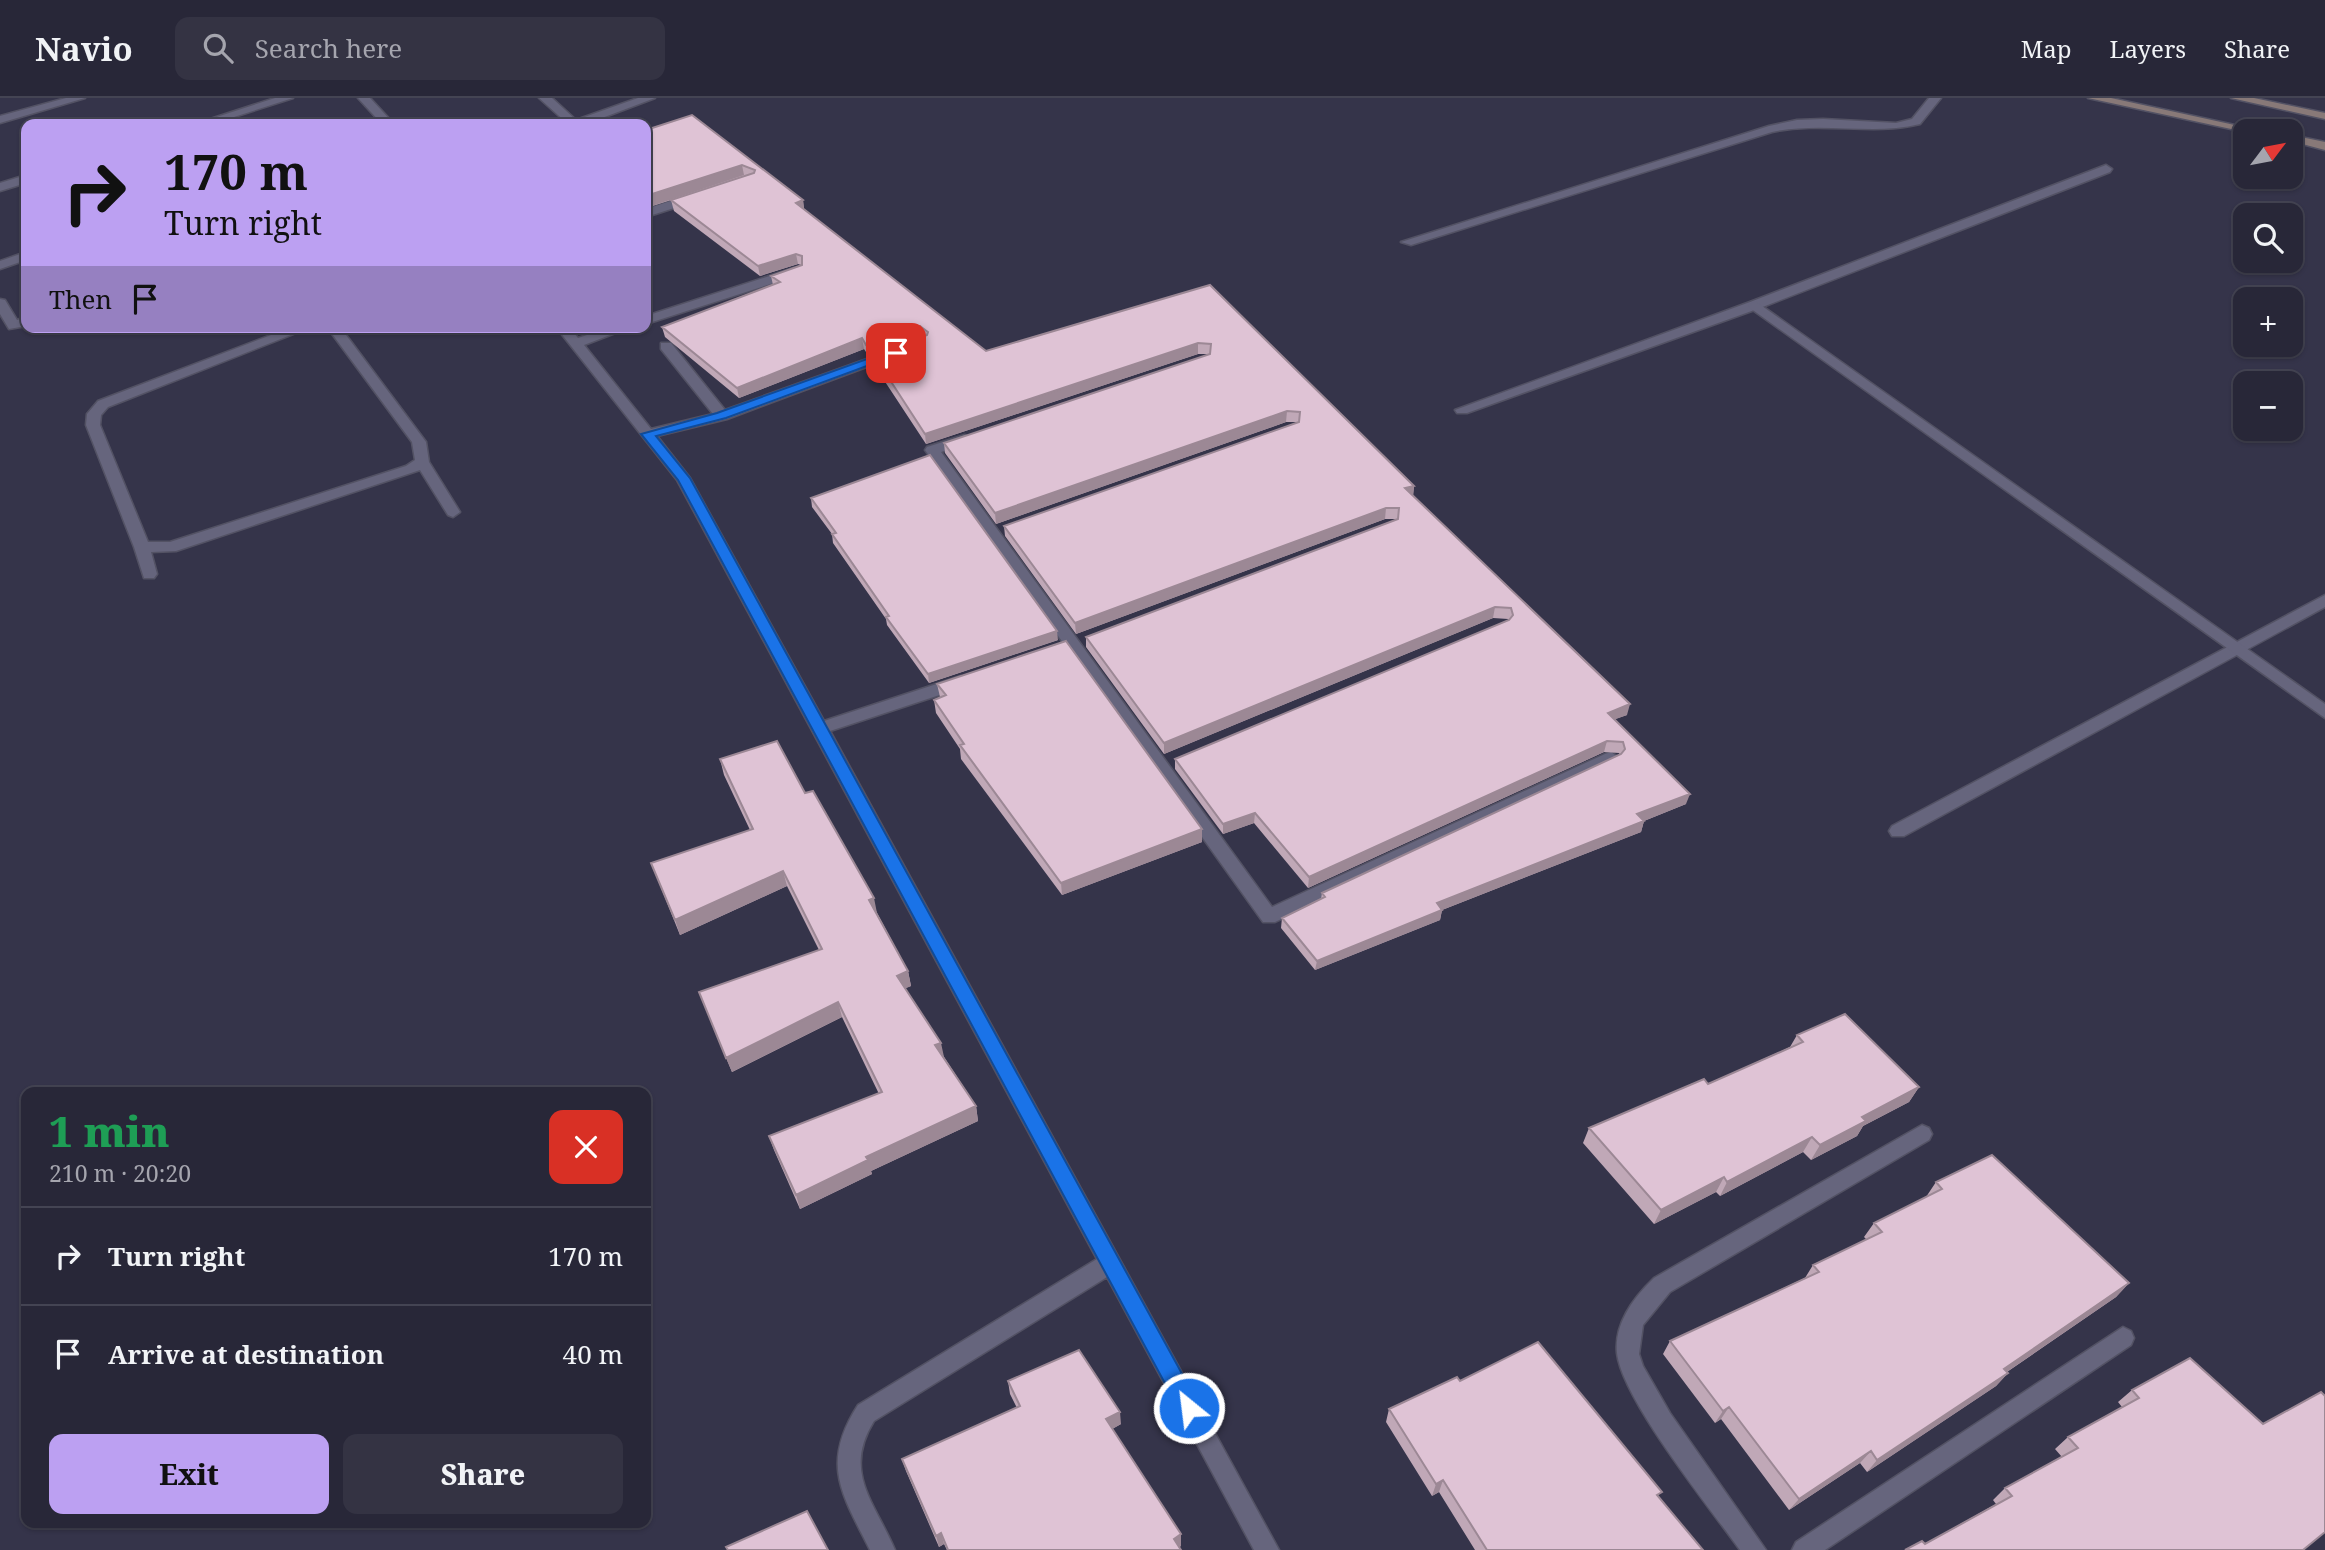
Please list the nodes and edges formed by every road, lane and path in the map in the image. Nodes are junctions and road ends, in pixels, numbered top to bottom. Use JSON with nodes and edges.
{"nodes":[{"id":1,"x":79,"y":98,"type":"edge"},
{"id":2,"x":287,"y":98,"type":"edge"},
{"id":3,"x":364,"y":98,"type":"edge"},
{"id":4,"x":545,"y":98,"type":"edge"},
{"id":5,"x":649,"y":98,"type":"edge"},
{"id":6,"x":1935,"y":98,"type":"edge"},
{"id":7,"x":2094,"y":98,"type":"edge"},
{"id":8,"x":2236,"y":98,"type":"edge"},
{"id":9,"x":2325,"y":116,"type":"edge"},
{"id":10,"x":218,"y":119,"type":"edge"},
{"id":11,"x":379,"y":119,"type":"edge"},
{"id":12,"x":569,"y":119,"type":"edge"},
{"id":13,"x":589,"y":119,"type":"edge"},
{"id":14,"x":0,"y":120,"type":"edge"},
{"id":15,"x":2233,"y":126,"type":"edge"},
{"id":16,"x":2303,"y":141,"type":"edge"},
{"id":17,"x":2325,"y":146,"type":"edge"},
{"id":18,"x":2106,"y":169,"type":"dead end"},
{"id":19,"x":21,"y":181,"type":"edge"},
{"id":20,"x":0,"y":187,"type":"edge"},
{"id":21,"x":710,"y":193,"type":"edge"},
{"id":22,"x":651,"y":211,"type":"edge"},
{"id":23,"x":1407,"y":242,"type":"dead end"},
{"id":24,"x":21,"y":258,"type":"edge"},
{"id":25,"x":0,"y":265,"type":"edge"},
{"id":26,"x":797,"y":271,"type":"edge"},
{"id":27,"x":0,"y":303,"type":"edge"},
{"id":28,"x":1755,"y":305,"type":"junction"},
{"id":29,"x":651,"y":318,"type":"edge"},
{"id":30,"x":13,"y":326,"type":"edge"},
{"id":31,"x":289,"y":333,"type":"edge"},
{"id":32,"x":337,"y":333,"type":"edge"},
{"id":33,"x":567,"y":333,"type":"edge"},
{"id":34,"x":607,"y":333,"type":"edge"},
{"id":35,"x":575,"y":344,"type":"junction"},
{"id":36,"x":666,"y":346,"type":"edge"},
{"id":37,"x":908,"y":348,"type":"edge"},
{"id":38,"x":1462,"y":410,"type":"dead end"},
{"id":39,"x":722,"y":416,"type":"junction"},
{"id":40,"x":984,"y":433,"type":"edge"},
{"id":41,"x":648,"y":434,"type":"junction"},
{"id":42,"x":422,"y":462,"type":"junction"},
{"id":43,"x":453,"y":512,"type":"dead end"},
{"id":44,"x":142,"y":547,"type":"junction"},
{"id":45,"x":149,"y":575,"type":"dead end"},
{"id":46,"x":2325,"y":600,"type":"edge"},
{"id":47,"x":1080,"y":640,"type":"junction"},
{"id":48,"x":2236,"y":649,"type":"junction"},
{"id":49,"x":1048,"y":652,"type":"edge"},
{"id":50,"x":972,"y":678,"type":"edge"},
{"id":51,"x":2325,"y":712,"type":"edge"},
{"id":52,"x":820,"y":728,"type":"junction"},
{"id":53,"x":1611,"y":758,"type":"edge"},
{"id":54,"x":1898,"y":831,"type":"dead end"},
{"id":55,"x":1922,"y":1134,"type":"dead end"},
{"id":56,"x":1110,"y":1263,"type":"junction"},
{"id":57,"x":2123,"y":1338,"type":"dead end"},
{"id":58,"x":883,"y":1550,"type":"edge"},
{"id":59,"x":1267,"y":1550,"type":"edge"},
{"id":60,"x":1754,"y":1550,"type":"edge"},
{"id":61,"x":1804,"y":1550,"type":"edge"}],
"edges":[{"from":1,"to":14,"type":"street"},
{"from":2,"to":10,"type":"street"},
{"from":3,"to":11,"type":"street"},
{"from":4,"to":12,"type":"street"},
{"from":5,"to":13,"type":"street"},
{"from":6,"to":23,"type":"street"},
{"from":7,"to":15,"type":"main road"},
{"from":8,"to":9,"type":"main road"},
{"from":16,"to":17,"type":"main road"},
{"from":18,"to":28,"type":"street"},
{"from":19,"to":20,"type":"street"},
{"from":21,"to":22,"type":"street"},
{"from":24,"to":25,"type":"street"},
{"from":26,"to":29,"type":"street"},
{"from":27,"to":30,"type":"street"},
{"from":28,"to":38,"type":"street"},
{"from":28,"to":48,"type":"street"},
{"from":31,"to":44,"type":"street"},
{"from":32,"to":42,"type":"street"},
{"from":33,"to":35,"type":"street"},
{"from":34,"to":35,"type":"street"},
{"from":35,"to":41,"type":"street"},
{"from":36,"to":39,"type":"street"},
{"from":37,"to":39,"type":"street"},
{"from":39,"to":41,"type":"street"},
{"from":40,"to":47,"type":"street"},
{"from":41,"to":52,"type":"street"},
{"from":42,"to":43,"type":"street"},
{"from":42,"to":44,"type":"street"},
{"from":44,"to":45,"type":"street"},
{"from":46,"to":48,"type":"street"},
{"from":47,"to":49,"type":"street"},
{"from":47,"to":53,"type":"street"},
{"from":48,"to":51,"type":"street"},
{"from":48,"to":54,"type":"street"},
{"from":50,"to":52,"type":"street"},
{"from":52,"to":56,"type":"street"},
{"from":55,"to":60,"type":"street"},
{"from":56,"to":58,"type":"street"},
{"from":56,"to":59,"type":"street"},
{"from":57,"to":61,"type":"street"}]}
